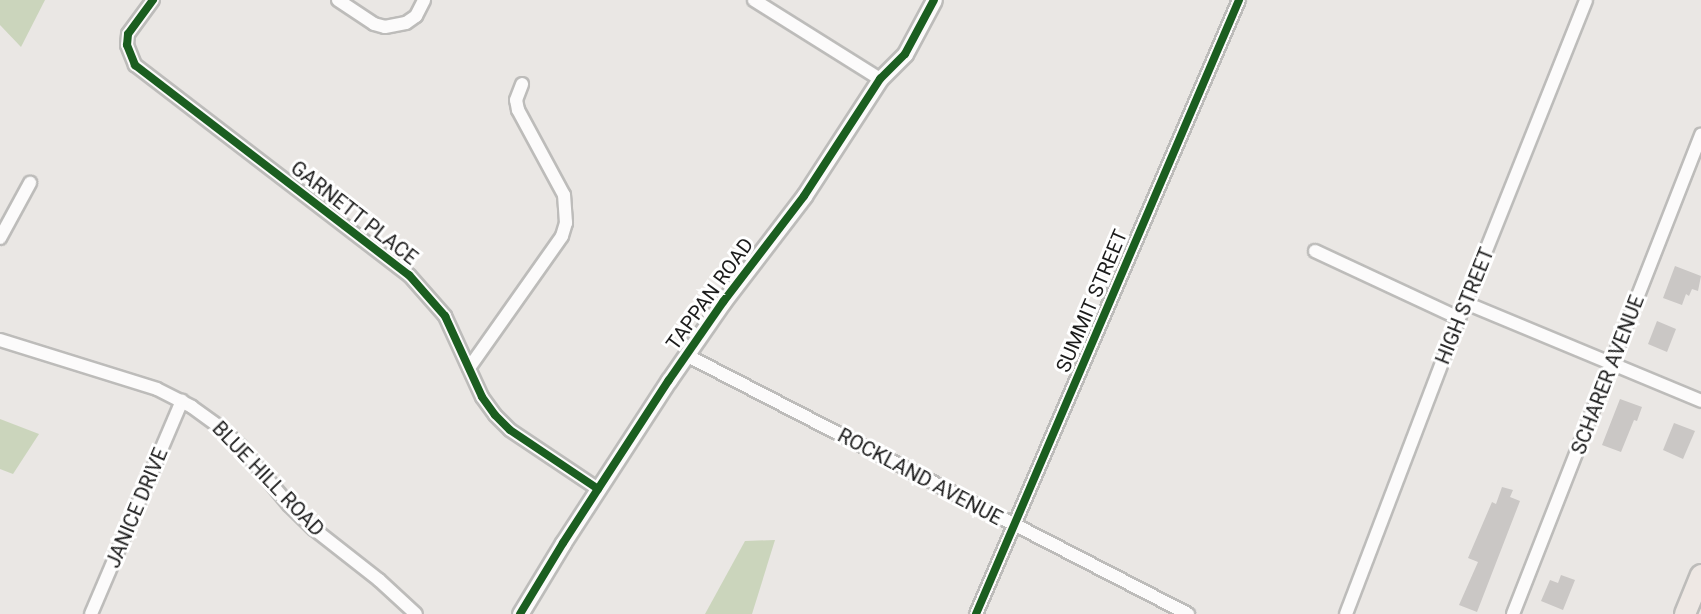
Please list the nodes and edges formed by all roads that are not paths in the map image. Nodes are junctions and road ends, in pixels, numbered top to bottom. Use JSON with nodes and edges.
{"nodes":[{"id":1,"x":153,"y":0,"type":"edge"},
{"id":2,"x":339,"y":0,"type":"edge"},
{"id":3,"x":424,"y":0,"type":"edge"},
{"id":4,"x":754,"y":0,"type":"edge"},
{"id":5,"x":934,"y":0,"type":"edge"},
{"id":6,"x":1239,"y":0,"type":"edge"},
{"id":7,"x":1587,"y":0,"type":"edge"},
{"id":8,"x":880,"y":80,"type":"junction"},
{"id":9,"x":522,"y":84,"type":"dead end"},
{"id":10,"x":1701,"y":135,"type":"edge"},
{"id":11,"x":30,"y":183,"type":"dead end"},
{"id":12,"x":0,"y":238,"type":"edge"},
{"id":13,"x":1316,"y":252,"type":"dead end"},
{"id":14,"x":1466,"y":303,"type":"junction"},
{"id":15,"x":1459,"y":318,"type":"junction"},
{"id":16,"x":0,"y":340,"type":"edge"},
{"id":17,"x":686,"y":355,"type":"junction"},
{"id":18,"x":1613,"y":363,"type":"junction"},
{"id":19,"x":469,"y":368,"type":"junction"},
{"id":20,"x":182,"y":401,"type":"junction"},
{"id":21,"x":1701,"y":401,"type":"edge"},
{"id":22,"x":598,"y":489,"type":"junction"},
{"id":23,"x":1014,"y":526,"type":"junction"},
{"id":24,"x":1701,"y":575,"type":"edge"},
{"id":25,"x":1693,"y":604,"type":"edge"},
{"id":26,"x":91,"y":614,"type":"edge"},
{"id":27,"x":416,"y":614,"type":"edge"},
{"id":28,"x":520,"y":614,"type":"edge"},
{"id":29,"x":976,"y":614,"type":"edge"},
{"id":30,"x":1188,"y":614,"type":"edge"},
{"id":31,"x":1346,"y":614,"type":"edge"},
{"id":32,"x":1514,"y":614,"type":"edge"}],
"edges":[{"from":1,"to":19,"type":"street","name":"GARNETT PLACE"},
{"from":2,"to":3,"type":"street"},
{"from":4,"to":8,"type":"street"},
{"from":5,"to":8,"type":"street","name":"TAPPAN ROAD"},
{"from":6,"to":23,"type":"street","name":"SUMMIT STREET"},
{"from":7,"to":14,"type":"street","name":"HIGH STREET"},
{"from":8,"to":17,"type":"street","name":"TAPPAN ROAD"},
{"from":9,"to":19,"type":"street"},
{"from":10,"to":18,"type":"street","name":"SCHARER AVENUE"},
{"from":11,"to":12,"type":"street"},
{"from":13,"to":15,"type":"street"},
{"from":14,"to":15,"type":"street","name":"HIGH STREET"},
{"from":14,"to":18,"type":"street"},
{"from":15,"to":31,"type":"street","name":"HIGH STREET"},
{"from":16,"to":20,"type":"street","name":"BLUE HILL ROAD"},
{"from":17,"to":22,"type":"street","name":"TAPPAN ROAD"},
{"from":17,"to":23,"type":"street","name":"ROCKLAND AVENUE"},
{"from":18,"to":21,"type":"street"},
{"from":18,"to":32,"type":"street","name":"SCHARER AVENUE"},
{"from":19,"to":22,"type":"street","name":"GARNETT PLACE"},
{"from":20,"to":26,"type":"street","name":"JANICE DRIVE"},
{"from":20,"to":27,"type":"street","name":"BLUE HILL ROAD"},
{"from":22,"to":28,"type":"street","name":"TAPPAN ROAD"},
{"from":23,"to":29,"type":"street","name":"SUMMIT STREET"},
{"from":23,"to":30,"type":"street","name":"ROCKLAND AVENUE"},
{"from":24,"to":25,"type":"main road"}]}
